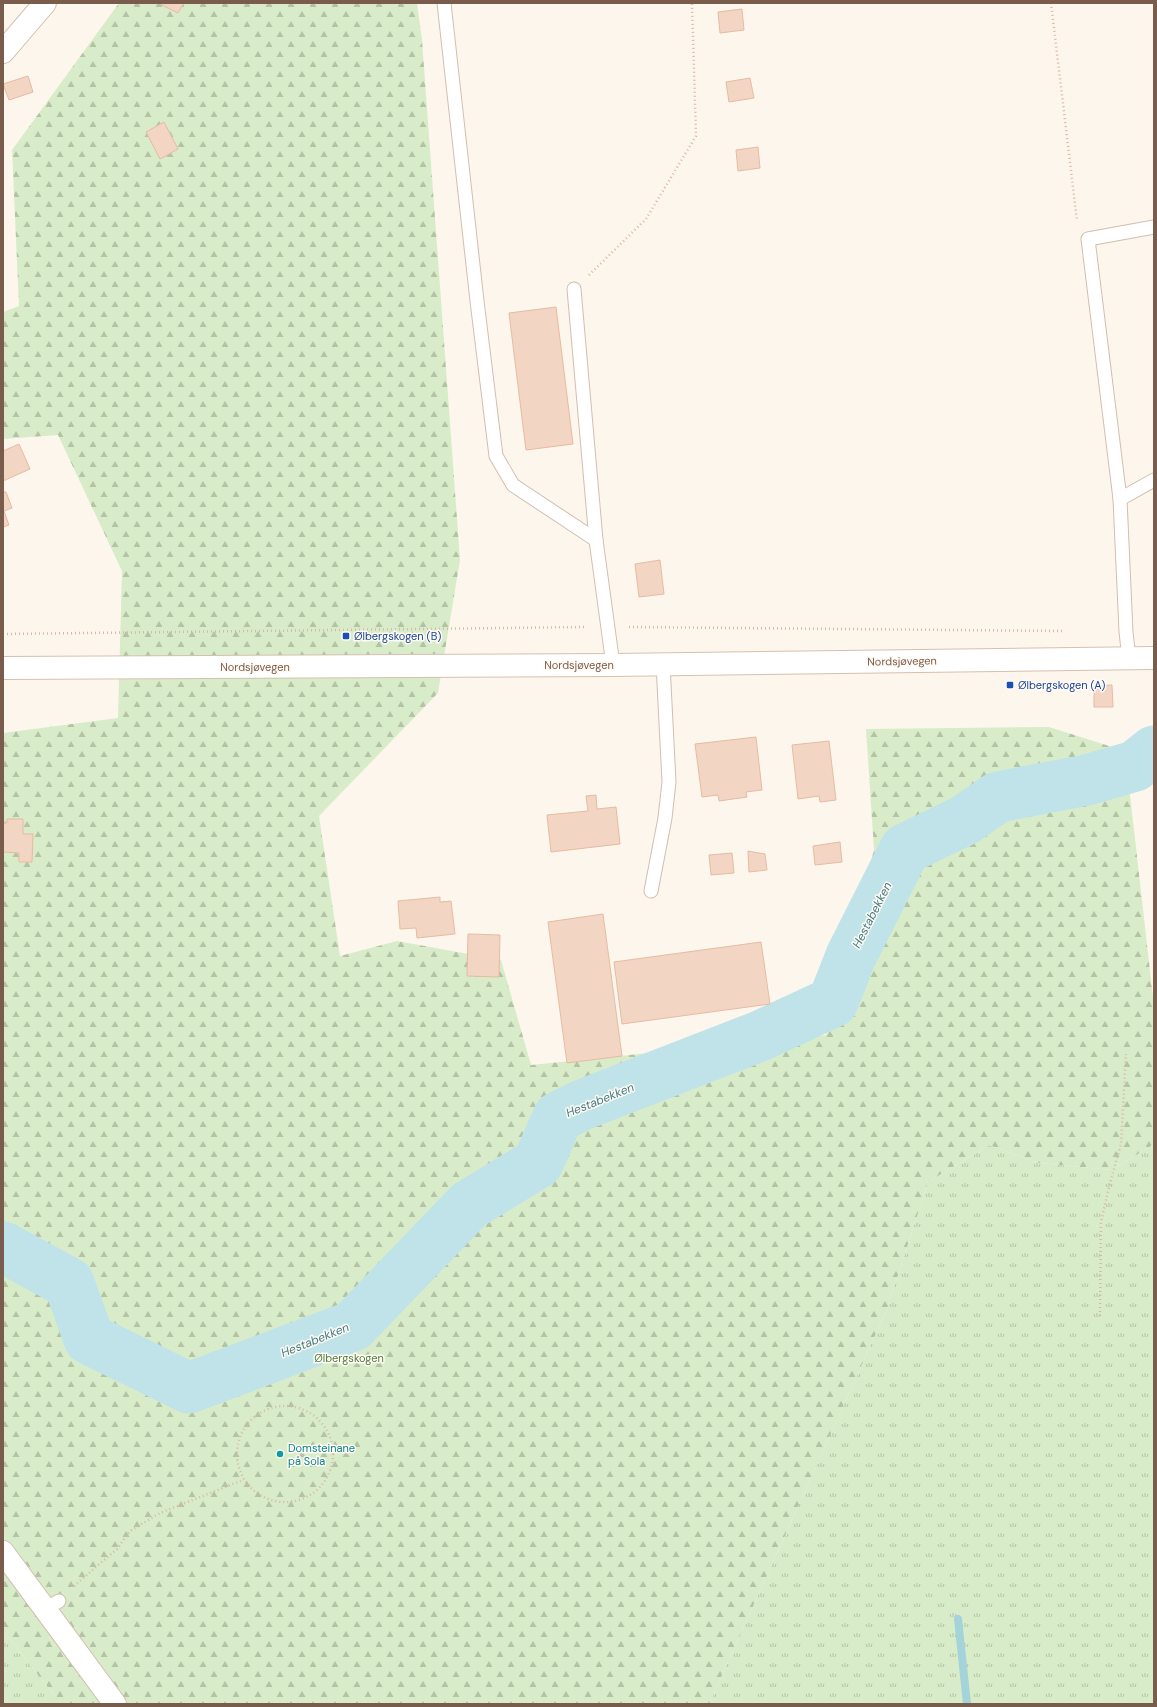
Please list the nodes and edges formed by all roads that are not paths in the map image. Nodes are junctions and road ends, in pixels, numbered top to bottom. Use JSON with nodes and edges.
{"nodes":[{"id":1,"x":45,"y":3,"type":"edge"},
{"id":2,"x":444,"y":3,"type":"edge"},
{"id":3,"x":3,"y":52,"type":"edge"},
{"id":4,"x":1154,"y":226,"type":"edge"},
{"id":5,"x":574,"y":289,"type":"road end"},
{"id":6,"x":1154,"y":480,"type":"edge"},
{"id":7,"x":1120,"y":499,"type":"junction"},
{"id":8,"x":596,"y":540,"type":"junction"},
{"id":9,"x":1129,"y":658,"type":"junction"},
{"id":10,"x":1154,"y":658,"type":"edge"},
{"id":11,"x":663,"y":664,"type":"junction"},
{"id":12,"x":613,"y":665,"type":"junction"},
{"id":13,"x":3,"y":668,"type":"edge"},
{"id":14,"x":651,"y":891,"type":"dead end"},
{"id":15,"x":3,"y":1552,"type":"edge"},
{"id":16,"x":115,"y":1704,"type":"edge"}],
"edges":[{"from":1,"to":3,"type":"main road"},
{"from":2,"to":8,"type":"lane"},
{"from":4,"to":7,"type":"lane"},
{"from":5,"to":8,"type":"lane"},
{"from":6,"to":7,"type":"lane"},
{"from":7,"to":9,"type":"lane"},
{"from":8,"to":12,"type":"lane"},
{"from":9,"to":10,"type":"main road","name":"Nordsjøvegen"},
{"from":9,"to":11,"type":"main road","name":"Nordsjøvegen"},
{"from":11,"to":12,"type":"main road","name":"Nordsjøvegen"},
{"from":11,"to":14,"type":"lane"},
{"from":12,"to":13,"type":"main road","name":"Nordsjøvegen"},
{"from":15,"to":16,"type":"main road"}]}
